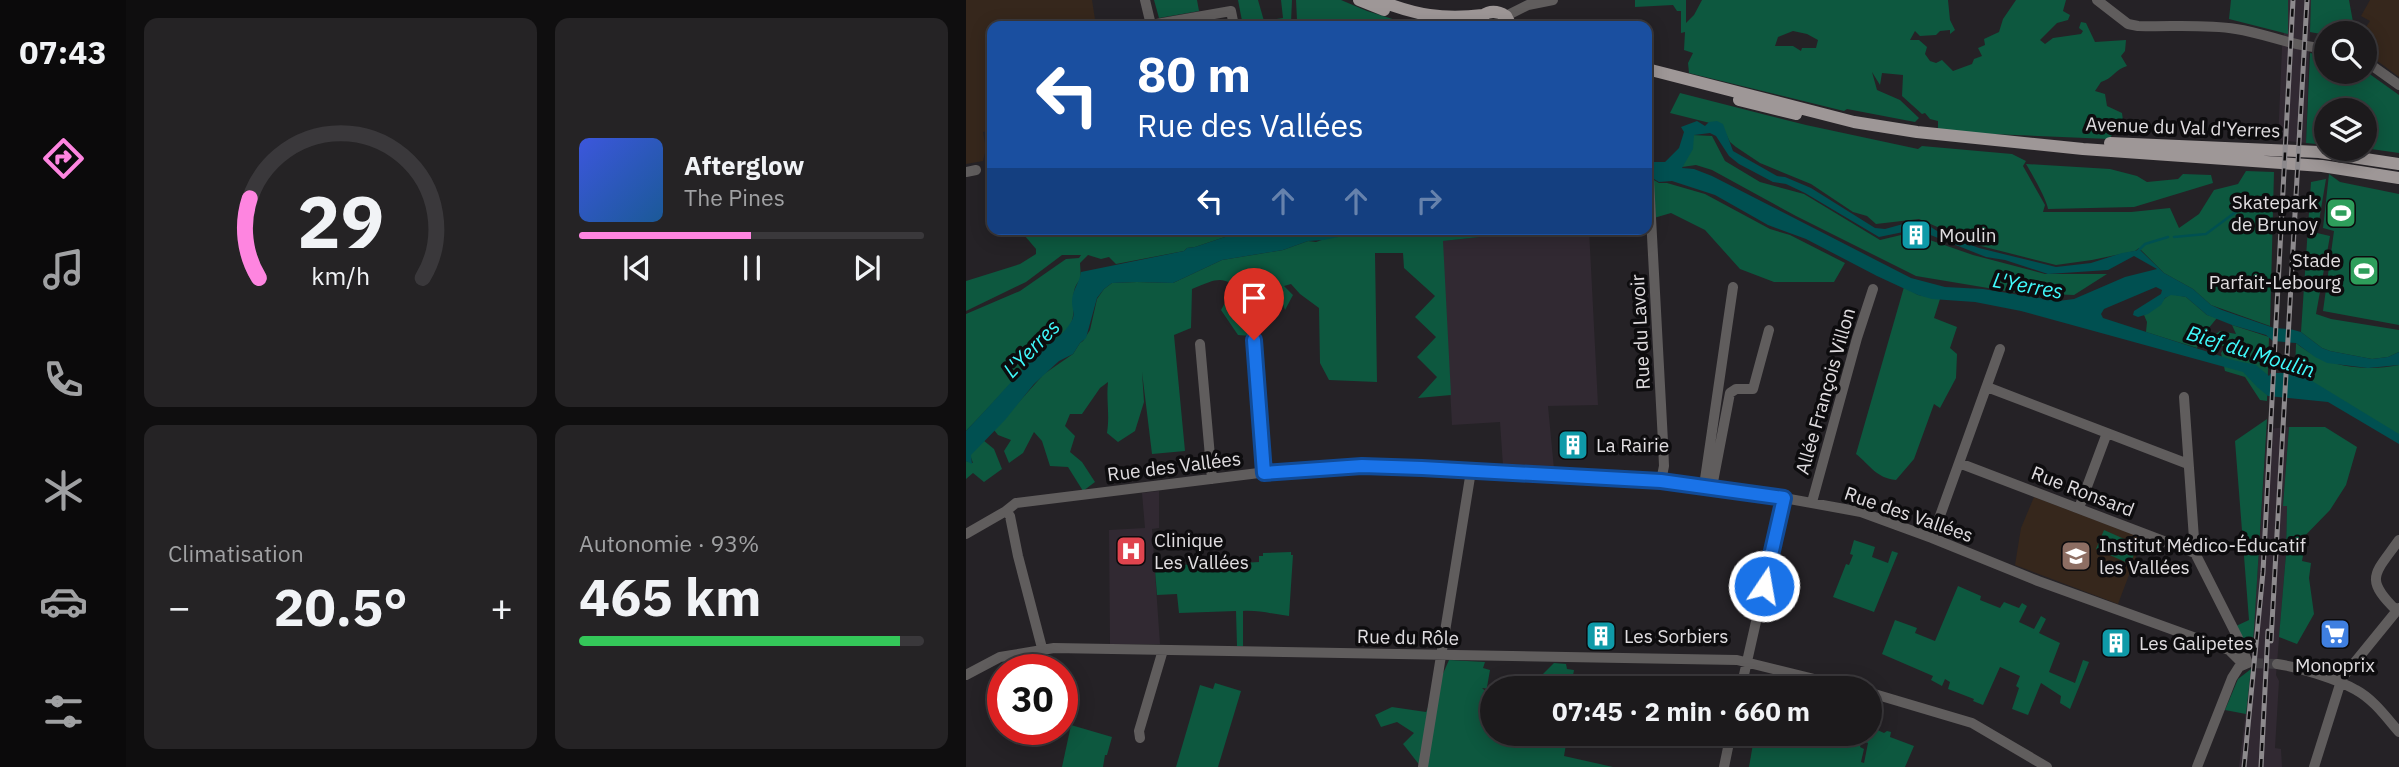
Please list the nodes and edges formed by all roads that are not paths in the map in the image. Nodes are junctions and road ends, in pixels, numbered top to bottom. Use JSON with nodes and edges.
{"nodes":[{"id":1,"x":1145,"y":0,"type":"edge"},
{"id":2,"x":1359,"y":0,"type":"edge"},
{"id":3,"x":1378,"y":0,"type":"edge"},
{"id":4,"x":1553,"y":0,"type":"edge"},
{"id":5,"x":2097,"y":0,"type":"edge"},
{"id":6,"x":1483,"y":15,"type":"junction"},
{"id":7,"x":1149,"y":21,"type":"edge"},
{"id":8,"x":1173,"y":21,"type":"edge"},
{"id":9,"x":1233,"y":21,"type":"edge"},
{"id":10,"x":1428,"y":21,"type":"edge"},
{"id":11,"x":1479,"y":21,"type":"edge"},
{"id":12,"x":1508,"y":21,"type":"edge"},
{"id":13,"x":2314,"y":48,"type":"edge"},
{"id":14,"x":2377,"y":70,"type":"edge"},
{"id":15,"x":1652,"y":71,"type":"edge"},
{"id":16,"x":1652,"y":78,"type":"edge"},
{"id":17,"x":1685,"y":82,"type":"junction"},
{"id":18,"x":2399,"y":85,"type":"edge"},
{"id":19,"x":2001,"y":141,"type":"junction"},
{"id":20,"x":2399,"y":164,"type":"edge"},
{"id":21,"x":2399,"y":178,"type":"edge"},
{"id":22,"x":1652,"y":235,"type":"edge"},
{"id":23,"x":1733,"y":287,"type":"dead end"},
{"id":24,"x":1872,"y":289,"type":"dead end"},
{"id":25,"x":1769,"y":330,"type":"dead end"},
{"id":26,"x":1254,"y":340,"type":"dead end"},
{"id":27,"x":1200,"y":344,"type":"dead end"},
{"id":28,"x":2000,"y":349,"type":"dead end"},
{"id":29,"x":1987,"y":387,"type":"junction"},
{"id":30,"x":2184,"y":397,"type":"dead end"},
{"id":31,"x":2108,"y":433,"type":"junction"},
{"id":32,"x":1959,"y":463,"type":"junction"},
{"id":33,"x":2188,"y":464,"type":"junction"},
{"id":34,"x":1471,"y":471,"type":"junction"},
{"id":35,"x":1264,"y":473,"type":"junction"},
{"id":36,"x":1212,"y":479,"type":"junction"},
{"id":37,"x":1661,"y":481,"type":"junction"},
{"id":38,"x":1708,"y":487,"type":"junction"},
{"id":39,"x":1784,"y":498,"type":"junction"},
{"id":40,"x":1812,"y":502,"type":"junction"},
{"id":41,"x":2078,"y":508,"type":"junction"},
{"id":42,"x":1006,"y":511,"type":"junction"},
{"id":43,"x":966,"y":534,"type":"edge"},
{"id":44,"x":1932,"y":538,"type":"junction"},
{"id":45,"x":2399,"y":540,"type":"edge"},
{"id":46,"x":2195,"y":553,"type":"junction"},
{"id":47,"x":2398,"y":610,"type":"edge"},
{"id":48,"x":2238,"y":638,"type":"junction"},
{"id":49,"x":1042,"y":648,"type":"junction"},
{"id":50,"x":1163,"y":650,"type":"junction"},
{"id":51,"x":2234,"y":654,"type":"junction"},
{"id":52,"x":1442,"y":655,"type":"junction"},
{"id":53,"x":1747,"y":661,"type":"junction"},
{"id":54,"x":2248,"y":664,"type":"junction"},
{"id":55,"x":2277,"y":664,"type":"tunnel mouth"},
{"id":56,"x":966,"y":675,"type":"edge"},
{"id":57,"x":1744,"y":676,"type":"edge"},
{"id":58,"x":1805,"y":676,"type":"edge"},
{"id":59,"x":2340,"y":684,"type":"junction"},
{"id":60,"x":1882,"y":696,"type":"edge"},
{"id":61,"x":2399,"y":732,"type":"edge"},
{"id":62,"x":1140,"y":738,"type":"dead end"},
{"id":63,"x":1728,"y":746,"type":"edge"},
{"id":64,"x":1423,"y":767,"type":"edge"},
{"id":65,"x":1724,"y":767,"type":"edge"},
{"id":66,"x":2047,"y":767,"type":"edge"},
{"id":67,"x":2197,"y":767,"type":"edge"},
{"id":68,"x":2314,"y":767,"type":"edge"}],
"edges":[{"from":1,"to":7,"type":"street"},
{"from":2,"to":10,"type":"main road"},
{"from":3,"to":6,"type":"main road"},
{"from":4,"to":12,"type":"street"},
{"from":5,"to":13,"type":"street"},
{"from":6,"to":11,"type":"main road"},
{"from":6,"to":12,"type":"main road"},
{"from":8,"to":9,"type":"street"},
{"from":14,"to":18,"type":"street"},
{"from":15,"to":17,"type":"main road"},
{"from":16,"to":17,"type":"main road"},
{"from":17,"to":19,"type":"main road","name":"Avenue du Val d'Yerres"},
{"from":19,"to":20,"type":"main road","name":"Avenue du Val d'Yerres"},
{"from":19,"to":21,"type":"main road","name":"Avenue du Val d'Yerres"},
{"from":22,"to":37,"type":"street","name":"Rue du Lavoir"},
{"from":23,"to":38,"type":"street"},
{"from":24,"to":40,"type":"street","name":"Allée François Villon"},
{"from":25,"to":38,"type":"street"},
{"from":26,"to":35,"type":"street"},
{"from":27,"to":36,"type":"street"},
{"from":28,"to":29,"type":"street"},
{"from":29,"to":31,"type":"street"},
{"from":29,"to":32,"type":"street"},
{"from":30,"to":33,"type":"street"},
{"from":31,"to":33,"type":"street"},
{"from":31,"to":41,"type":"street"},
{"from":32,"to":41,"type":"street","name":"Rue Ronsard"},
{"from":32,"to":44,"type":"street"},
{"from":33,"to":46,"type":"street"},
{"from":34,"to":35,"type":"street","name":"Rue des Vallées"},
{"from":34,"to":37,"type":"street","name":"Rue des Vallées"},
{"from":34,"to":52,"type":"street"},
{"from":35,"to":36,"type":"street","name":"Rue des Vallées"},
{"from":36,"to":42,"type":"street","name":"Rue des Vallées"},
{"from":37,"to":38,"type":"street","name":"Rue des Vallées"},
{"from":38,"to":39,"type":"street","name":"Rue des Vallées"},
{"from":39,"to":40,"type":"street","name":"Rue des Vallées"},
{"from":39,"to":53,"type":"street"},
{"from":40,"to":44,"type":"street","name":"Rue des Vallées"},
{"from":41,"to":46,"type":"street","name":"Rue Ronsard"},
{"from":42,"to":43,"type":"street","name":"Rue des Vallées"},
{"from":42,"to":49,"type":"street"},
{"from":44,"to":51,"type":"street","name":"Rue des Vallées"},
{"from":45,"to":47,"type":"street"},
{"from":46,"to":48,"type":"street"},
{"from":47,"to":59,"type":"street"},
{"from":48,"to":51,"type":"street"},
{"from":48,"to":54,"type":"street"},
{"from":49,"to":50,"type":"street","name":"Rue du Rôle"},
{"from":49,"to":56,"type":"street","name":"Rue du Rôle"},
{"from":50,"to":52,"type":"street","name":"Rue du Rôle"},
{"from":50,"to":62,"type":"street"},
{"from":51,"to":54,"type":"street","name":"Rue des Vallées"},
{"from":52,"to":53,"type":"street","name":"Rue du Rôle"},
{"from":52,"to":64,"type":"street"},
{"from":53,"to":57,"type":"street"},
{"from":53,"to":58,"type":"street","name":"Rue du Rôle"},
{"from":54,"to":67,"type":"street"},
{"from":55,"to":59,"type":"street"},
{"from":59,"to":61,"type":"street"},
{"from":59,"to":68,"type":"street"},
{"from":60,"to":66,"type":"street"},
{"from":63,"to":65,"type":"street"}]}
